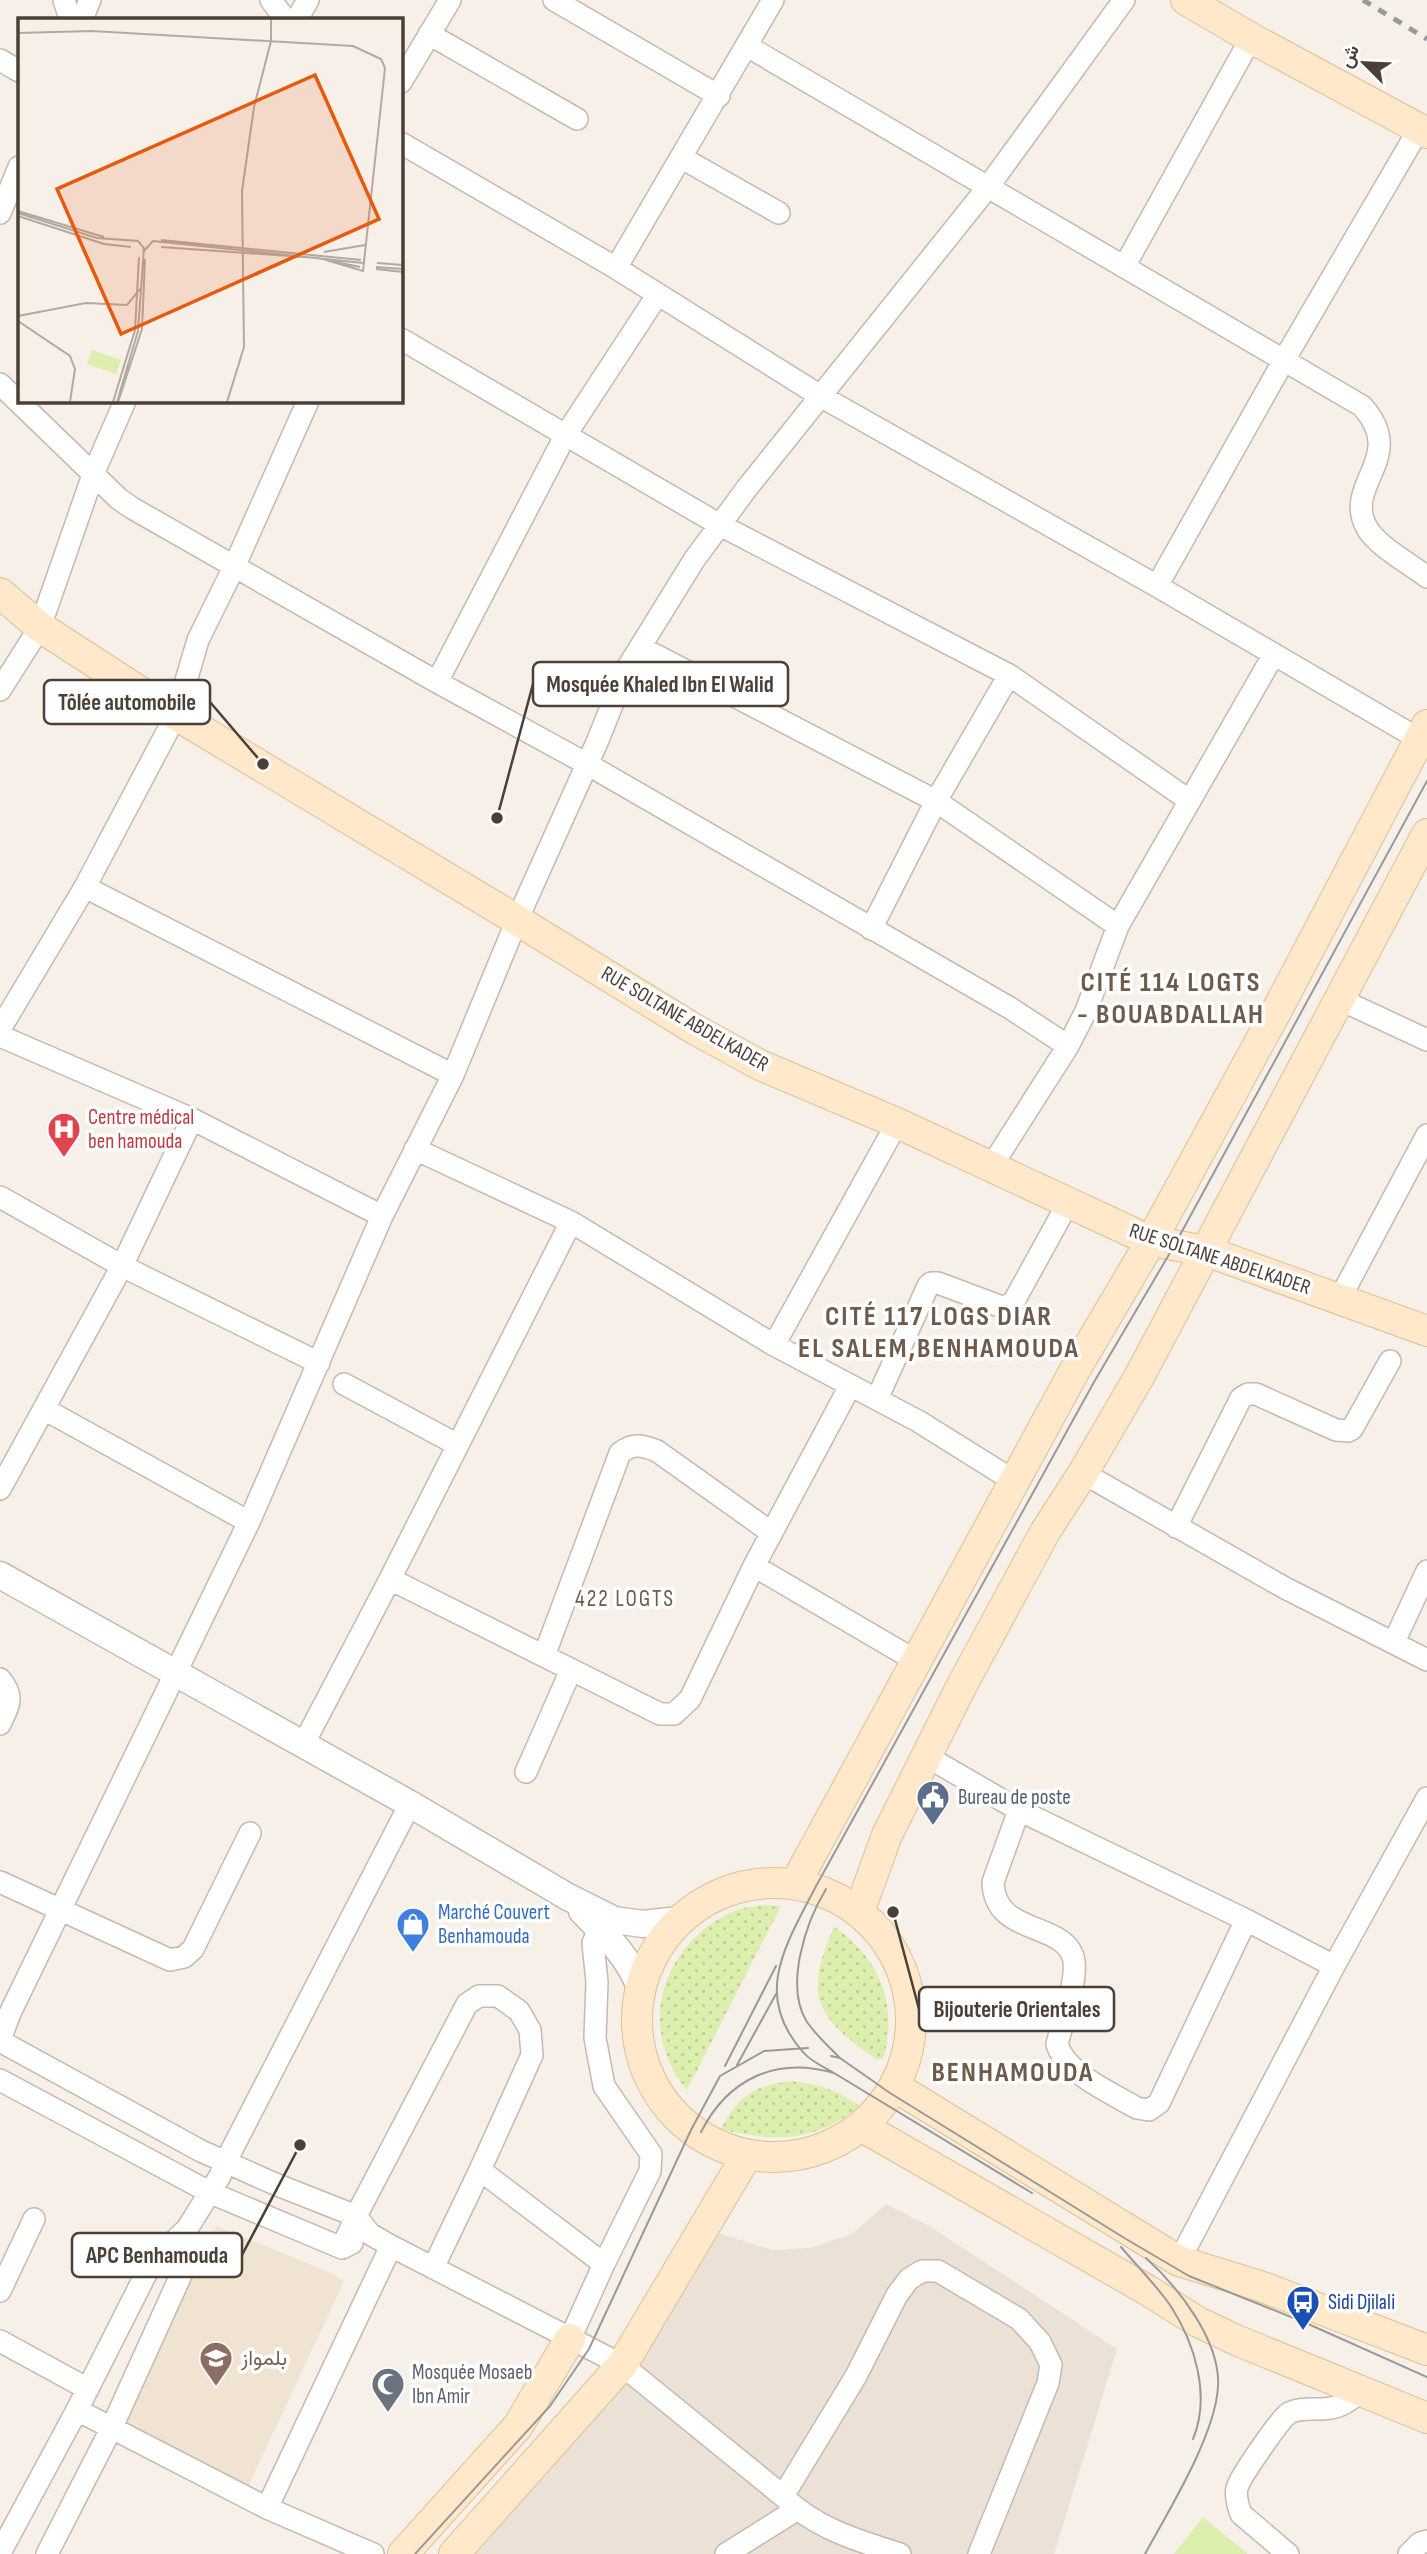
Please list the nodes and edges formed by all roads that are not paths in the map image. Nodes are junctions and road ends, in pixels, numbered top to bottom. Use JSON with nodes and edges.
{"nodes":[{"id":1,"x":64,"y":0,"type":"edge"},
{"id":2,"x":90,"y":0,"type":"edge"},
{"id":3,"x":271,"y":0,"type":"edge"},
{"id":4,"x":308,"y":0,"type":"edge"},
{"id":5,"x":450,"y":0,"type":"edge"},
{"id":6,"x":554,"y":0,"type":"edge"},
{"id":7,"x":773,"y":0,"type":"edge"},
{"id":8,"x":1124,"y":0,"type":"edge"},
{"id":9,"x":1186,"y":0,"type":"edge"},
{"id":10,"x":70,"y":18,"type":"edge"},
{"id":11,"x":82,"y":18,"type":"edge"},
{"id":12,"x":284,"y":18,"type":"edge"},
{"id":13,"x":298,"y":18,"type":"edge"},
{"id":14,"x":429,"y":34,"type":"junction"},
{"id":15,"x":1251,"y":38,"type":"junction"},
{"id":16,"x":747,"y":46,"type":"junction"},
{"id":17,"x":0,"y":60,"type":"edge"},
{"id":18,"x":18,"y":70,"type":"edge"},
{"id":19,"x":402,"y":80,"type":"edge"},
{"id":20,"x":719,"y":96,"type":"junction"},
{"id":21,"x":577,"y":119,"type":"dead end"},
{"id":22,"x":1423,"y":131,"type":"edge"},
{"id":23,"x":403,"y":150,"type":"edge"},
{"id":24,"x":682,"y":158,"type":"junction"},
{"id":25,"x":18,"y":169,"type":"edge"},
{"id":26,"x":988,"y":187,"type":"junction"},
{"id":27,"x":0,"y":213,"type":"edge"},
{"id":28,"x":779,"y":213,"type":"dead end"},
{"id":29,"x":1124,"y":267,"type":"junction"},
{"id":30,"x":616,"y":268,"type":"junction"},
{"id":31,"x":658,"y":294,"type":"junction"},
{"id":32,"x":402,"y":340,"type":"edge"},
{"id":33,"x":1284,"y":360,"type":"junction"},
{"id":34,"x":0,"y":384,"type":"edge"},
{"id":35,"x":822,"y":397,"type":"junction"},
{"id":36,"x":18,"y":401,"type":"edge"},
{"id":37,"x":19,"y":402,"type":"edge"},
{"id":38,"x":125,"y":402,"type":"edge"},
{"id":39,"x":308,"y":402,"type":"edge"},
{"id":40,"x":565,"y":436,"type":"junction"},
{"id":41,"x":94,"y":472,"type":"junction"},
{"id":42,"x":720,"y":525,"type":"junction"},
{"id":43,"x":234,"y":567,"type":"junction"},
{"id":44,"x":1427,"y":576,"type":"edge"},
{"id":45,"x":1157,"y":586,"type":"junction"},
{"id":46,"x":0,"y":593,"type":"edge"},
{"id":47,"x":40,"y":627,"type":"junction"},
{"id":48,"x":640,"y":647,"type":"junction"},
{"id":49,"x":1274,"y":654,"type":"junction"},
{"id":50,"x":1009,"y":675,"type":"junction"},
{"id":51,"x":437,"y":682,"type":"junction"},
{"id":52,"x":0,"y":690,"type":"edge"},
{"id":53,"x":176,"y":715,"type":"junction"},
{"id":54,"x":1423,"y":732,"type":"edge"},
{"id":55,"x":587,"y":764,"type":"junction"},
{"id":56,"x":936,"y":801,"type":"junction"},
{"id":57,"x":1190,"y":801,"type":"junction"},
{"id":58,"x":1427,"y":834,"type":"edge"},
{"id":59,"x":85,"y":887,"type":"junction"},
{"id":60,"x":517,"y":920,"type":"junction"},
{"id":61,"x":1118,"y":926,"type":"junction"},
{"id":62,"x":871,"y":929,"type":"junction"},
{"id":63,"x":1339,"y":999,"type":"junction"},
{"id":64,"x":0,"y":1029,"type":"edge"},
{"id":65,"x":0,"y":1036,"type":"edge"},
{"id":66,"x":1427,"y":1040,"type":"edge"},
{"id":67,"x":1068,"y":1046,"type":"junction"},
{"id":68,"x":453,"y":1075,"type":"junction"},
{"id":69,"x":192,"y":1119,"type":"junction"},
{"id":70,"x":897,"y":1123,"type":"junction"},
{"id":71,"x":1427,"y":1135,"type":"edge"},
{"id":72,"x":415,"y":1149,"type":"junction"},
{"id":73,"x":991,"y":1167,"type":"junction"},
{"id":74,"x":0,"y":1197,"type":"edge"},
{"id":75,"x":1068,"y":1203,"type":"junction"},
{"id":76,"x":382,"y":1216,"type":"junction"},
{"id":77,"x":571,"y":1222,"type":"junction"},
{"id":78,"x":1151,"y":1241,"type":"junction"},
{"id":79,"x":1206,"y":1251,"type":"junction"},
{"id":80,"x":122,"y":1266,"type":"junction"},
{"id":81,"x":1339,"y":1300,"type":"junction"},
{"id":82,"x":1427,"y":1331,"type":"edge"},
{"id":83,"x":774,"y":1345,"type":"junction"},
{"id":84,"x":1390,"y":1361,"type":"dead end"},
{"id":85,"x":319,"y":1363,"type":"junction"},
{"id":86,"x":344,"y":1384,"type":"dead end"},
{"id":87,"x":850,"y":1386,"type":"junction"},
{"id":88,"x":877,"y":1399,"type":"junction"},
{"id":89,"x":44,"y":1409,"type":"junction"},
{"id":90,"x":458,"y":1445,"type":"junction"},
{"id":91,"x":1083,"y":1473,"type":"junction"},
{"id":92,"x":1014,"y":1481,"type":"junction"},
{"id":93,"x":0,"y":1489,"type":"edge"},
{"id":94,"x":249,"y":1522,"type":"junction"},
{"id":95,"x":1176,"y":1527,"type":"junction"},
{"id":96,"x":772,"y":1533,"type":"junction"},
{"id":97,"x":754,"y":1566,"type":"junction"},
{"id":98,"x":1427,"y":1571,"type":"edge"},
{"id":99,"x":0,"y":1575,"type":"edge"},
{"id":100,"x":390,"y":1579,"type":"junction"},
{"id":101,"x":1394,"y":1642,"type":"junction"},
{"id":102,"x":544,"y":1656,"type":"junction"},
{"id":103,"x":1427,"y":1660,"type":"edge"},
{"id":104,"x":918,"y":1662,"type":"junction"},
{"id":105,"x":571,"y":1670,"type":"junction"},
{"id":106,"x":175,"y":1672,"type":"junction"},
{"id":107,"x":0,"y":1679,"type":"edge"},
{"id":108,"x":0,"y":1724,"type":"edge"},
{"id":109,"x":303,"y":1745,"type":"junction"},
{"id":110,"x":926,"y":1756,"type":"junction"},
{"id":111,"x":526,"y":1772,"type":"dead end"},
{"id":112,"x":1427,"y":1798,"type":"edge"},
{"id":113,"x":410,"y":1804,"type":"junction"},
{"id":114,"x":1019,"y":1810,"type":"junction"},
{"id":115,"x":250,"y":1833,"type":"dead end"},
{"id":116,"x":0,"y":1882,"type":"edge"},
{"id":117,"x":796,"y":1884,"type":"junction"},
{"id":118,"x":568,"y":1897,"type":"junction"},
{"id":119,"x":61,"y":1911,"type":"junction"},
{"id":120,"x":859,"y":1912,"type":"junction"},
{"id":121,"x":679,"y":1920,"type":"junction"},
{"id":122,"x":1246,"y":1920,"type":"junction"},
{"id":123,"x":599,"y":1929,"type":"junction"},
{"id":124,"x":1334,"y":1966,"type":"junction"},
{"id":125,"x":640,"y":1988,"type":"junction"},
{"id":126,"x":6,"y":2008,"type":"edge"},
{"id":127,"x":0,"y":2040,"type":"edge"},
{"id":128,"x":0,"y":2080,"type":"edge"},
{"id":129,"x":894,"y":2086,"type":"junction"},
{"id":130,"x":861,"y":2126,"type":"junction"},
{"id":131,"x":747,"y":2155,"type":"junction"},
{"id":132,"x":226,"y":2161,"type":"junction"},
{"id":133,"x":480,"y":2170,"type":"junction"},
{"id":134,"x":211,"y":2193,"type":"junction"},
{"id":135,"x":356,"y":2216,"type":"junction"},
{"id":136,"x":34,"y":2219,"type":"dead end"},
{"id":137,"x":187,"y":2229,"type":"junction"},
{"id":138,"x":370,"y":2234,"type":"junction"},
{"id":139,"x":391,"y":2246,"type":"junction"},
{"id":140,"x":342,"y":2248,"type":"junction"},
{"id":141,"x":1179,"y":2261,"type":"junction"},
{"id":142,"x":604,"y":2264,"type":"junction"},
{"id":143,"x":433,"y":2268,"type":"junction"},
{"id":144,"x":0,"y":2291,"type":"edge"},
{"id":145,"x":570,"y":2339,"type":"junction"},
{"id":146,"x":3,"y":2350,"type":"edge"},
{"id":147,"x":1427,"y":2350,"type":"edge"},
{"id":148,"x":622,"y":2365,"type":"junction"},
{"id":149,"x":88,"y":2389,"type":"junction"},
{"id":150,"x":1364,"y":2391,"type":"junction"},
{"id":151,"x":77,"y":2410,"type":"junction"},
{"id":152,"x":1427,"y":2418,"type":"edge"},
{"id":153,"x":112,"y":2427,"type":"junction"},
{"id":154,"x":790,"y":2503,"type":"junction"},
{"id":155,"x":267,"y":2508,"type":"junction"},
{"id":156,"x":1427,"y":2541,"type":"edge"},
{"id":157,"x":461,"y":2551,"type":"edge"},
{"id":158,"x":3,"y":2552,"type":"edge"},
{"id":159,"x":47,"y":2554,"type":"edge"},
{"id":160,"x":373,"y":2554,"type":"edge"},
{"id":161,"x":403,"y":2554,"type":"edge"},
{"id":162,"x":726,"y":2554,"type":"edge"},
{"id":163,"x":900,"y":2554,"type":"edge"},
{"id":164,"x":979,"y":2554,"type":"edge"},
{"id":165,"x":1288,"y":2554,"type":"edge"},
{"id":166,"x":1409,"y":2554,"type":"edge"}],
"edges":[{"from":1,"to":10,"type":"street"},
{"from":2,"to":11,"type":"street"},
{"from":3,"to":12,"type":"street"},
{"from":4,"to":13,"type":"street"},
{"from":5,"to":14,"type":"street"},
{"from":6,"to":20,"type":"street"},
{"from":7,"to":16,"type":"street"},
{"from":8,"to":26,"type":"street"},
{"from":9,"to":15,"type":"main road"},
{"from":14,"to":19,"type":"street"},
{"from":14,"to":21,"type":"street"},
{"from":15,"to":22,"type":"main road"},
{"from":15,"to":29,"type":"street"},
{"from":16,"to":20,"type":"street"},
{"from":16,"to":26,"type":"street"},
{"from":17,"to":18,"type":"street"},
{"from":20,"to":24,"type":"street"},
{"from":22,"to":33,"type":"street"},
{"from":23,"to":30,"type":"street"},
{"from":24,"to":28,"type":"street"},
{"from":24,"to":30,"type":"street"},
{"from":25,"to":27,"type":"street"},
{"from":26,"to":29,"type":"street"},
{"from":26,"to":35,"type":"street"},
{"from":29,"to":33,"type":"street"},
{"from":30,"to":31,"type":"street"},
{"from":31,"to":35,"type":"street"},
{"from":31,"to":40,"type":"street"},
{"from":32,"to":40,"type":"street"},
{"from":33,"to":44,"type":"street"},
{"from":33,"to":45,"type":"street"},
{"from":34,"to":36,"type":"street"},
{"from":35,"to":42,"type":"street"},
{"from":35,"to":45,"type":"street"},
{"from":37,"to":41,"type":"street"},
{"from":38,"to":41,"type":"street"},
{"from":39,"to":43,"type":"street"},
{"from":40,"to":42,"type":"street"},
{"from":40,"to":51,"type":"street"},
{"from":41,"to":43,"type":"street"},
{"from":41,"to":47,"type":"street"},
{"from":42,"to":48,"type":"street"},
{"from":42,"to":50,"type":"street"},
{"from":43,"to":51,"type":"street"},
{"from":43,"to":53,"type":"street"},
{"from":45,"to":49,"type":"street"},
{"from":46,"to":47,"type":"main road","name":"RUE SOLTANE ABDELKADER"},
{"from":47,"to":52,"type":"street"},
{"from":47,"to":53,"type":"main road","name":"RUE SOLTANE ABDELKADER"},
{"from":48,"to":55,"type":"street"},
{"from":48,"to":56,"type":"street"},
{"from":49,"to":54,"type":"street"},
{"from":49,"to":57,"type":"street"},
{"from":50,"to":56,"type":"street"},
{"from":50,"to":57,"type":"street"},
{"from":51,"to":55,"type":"street"},
{"from":53,"to":59,"type":"street"},
{"from":53,"to":60,"type":"main road","name":"RUE SOLTANE ABDELKADER"},
{"from":54,"to":78,"type":"main road"},
{"from":55,"to":60,"type":"street"},
{"from":55,"to":62,"type":"street"},
{"from":56,"to":61,"type":"street"},
{"from":56,"to":62,"type":"street"},
{"from":57,"to":61,"type":"street"},
{"from":58,"to":63,"type":"main road"},
{"from":59,"to":64,"type":"street"},
{"from":59,"to":68,"type":"street"},
{"from":60,"to":68,"type":"street"},
{"from":60,"to":70,"type":"main road","name":"RUE SOLTANE ABDELKADER"},
{"from":61,"to":67,"type":"street"},
{"from":62,"to":67,"type":"street"},
{"from":63,"to":66,"type":"street"},
{"from":63,"to":79,"type":"main road"},
{"from":65,"to":69,"type":"street"},
{"from":67,"to":73,"type":"street"},
{"from":68,"to":72,"type":"street"},
{"from":69,"to":76,"type":"street"},
{"from":69,"to":80,"type":"street"},
{"from":70,"to":73,"type":"main road","name":"RUE SOLTANE ABDELKADER"},
{"from":70,"to":83,"type":"street"},
{"from":71,"to":81,"type":"street"},
{"from":72,"to":76,"type":"street"},
{"from":72,"to":77,"type":"street"},
{"from":73,"to":75,"type":"main road","name":"RUE SOLTANE ABDELKADER"},
{"from":74,"to":80,"type":"street"},
{"from":75,"to":78,"type":"main road","name":"RUE SOLTANE ABDELKADER"},
{"from":75,"to":88,"type":"street"},
{"from":76,"to":85,"type":"street"},
{"from":77,"to":83,"type":"street"},
{"from":77,"to":90,"type":"street"},
{"from":78,"to":79,"type":"main road","name":"RUE SOLTANE ABDELKADER"},
{"from":78,"to":92,"type":"main road"},
{"from":79,"to":81,"type":"main road","name":"RUE SOLTANE ABDELKADER"},
{"from":79,"to":91,"type":"main road"},
{"from":80,"to":85,"type":"street"},
{"from":80,"to":89,"type":"street"},
{"from":81,"to":82,"type":"main road","name":"RUE SOLTANE ABDELKADER"},
{"from":83,"to":87,"type":"street"},
{"from":84,"to":95,"type":"street"},
{"from":85,"to":94,"type":"street"},
{"from":86,"to":90,"type":"street"},
{"from":87,"to":88,"type":"street"},
{"from":87,"to":96,"type":"street"},
{"from":88,"to":92,"type":"street"},
{"from":89,"to":93,"type":"street"},
{"from":89,"to":94,"type":"street"},
{"from":90,"to":100,"type":"street"},
{"from":91,"to":95,"type":"street"},
{"from":91,"to":110,"type":"main road"},
{"from":92,"to":104,"type":"main road"},
{"from":94,"to":106,"type":"street"},
{"from":95,"to":101,"type":"street"},
{"from":96,"to":97,"type":"street"},
{"from":96,"to":102,"type":"street"},
{"from":97,"to":104,"type":"street"},
{"from":97,"to":105,"type":"street"},
{"from":98,"to":101,"type":"street"},
{"from":99,"to":106,"type":"street"},
{"from":100,"to":102,"type":"street"},
{"from":100,"to":109,"type":"street"},
{"from":101,"to":103,"type":"street"},
{"from":102,"to":105,"type":"street"},
{"from":104,"to":117,"type":"main road"},
{"from":105,"to":111,"type":"street"},
{"from":106,"to":109,"type":"street"},
{"from":106,"to":119,"type":"street"},
{"from":107,"to":108,"type":"street"},
{"from":109,"to":113,"type":"street"},
{"from":110,"to":114,"type":"street"},
{"from":110,"to":120,"type":"main road"},
{"from":112,"to":124,"type":"street"},
{"from":113,"to":118,"type":"street"},
{"from":113,"to":132,"type":"street"},
{"from":114,"to":122,"type":"street"},
{"from":114,"to":122,"type":"street"},
{"from":115,"to":119,"type":"street"},
{"from":116,"to":119,"type":"street"},
{"from":117,"to":120,"type":"main road"},
{"from":117,"to":121,"type":"main road"},
{"from":118,"to":121,"type":"street"},
{"from":118,"to":123,"type":"street"},
{"from":119,"to":126,"type":"street"},
{"from":120,"to":129,"type":"main road"},
{"from":121,"to":125,"type":"main road"},
{"from":122,"to":124,"type":"street"},
{"from":123,"to":125,"type":"street"},
{"from":123,"to":142,"type":"street"},
{"from":124,"to":141,"type":"street"},
{"from":125,"to":131,"type":"main road"},
{"from":126,"to":127,"type":"street"},
{"from":127,"to":132,"type":"street"},
{"from":128,"to":134,"type":"street"},
{"from":129,"to":130,"type":"main road"},
{"from":129,"to":141,"type":"main road"},
{"from":130,"to":131,"type":"main road"},
{"from":130,"to":150,"type":"main road"},
{"from":131,"to":148,"type":"main road"},
{"from":132,"to":134,"type":"street"},
{"from":132,"to":135,"type":"street"},
{"from":133,"to":135,"type":"street"},
{"from":133,"to":142,"type":"street"},
{"from":133,"to":143,"type":"street"},
{"from":134,"to":137,"type":"street"},
{"from":134,"to":140,"type":"street"},
{"from":135,"to":138,"type":"street"},
{"from":135,"to":140,"type":"street"},
{"from":136,"to":144,"type":"street"},
{"from":137,"to":149,"type":"street"},
{"from":137,"to":153,"type":"street"},
{"from":138,"to":139,"type":"street"},
{"from":138,"to":140,"type":"street"},
{"from":139,"to":143,"type":"street"},
{"from":139,"to":155,"type":"street"},
{"from":141,"to":147,"type":"main road"},
{"from":142,"to":145,"type":"street"},
{"from":143,"to":145,"type":"street"},
{"from":145,"to":148,"type":"street"},
{"from":145,"to":161,"type":"main road"},
{"from":146,"to":149,"type":"street"},
{"from":148,"to":154,"type":"street"},
{"from":148,"to":157,"type":"main road"},
{"from":149,"to":151,"type":"street"},
{"from":150,"to":152,"type":"main road"},
{"from":150,"to":165,"type":"street"},
{"from":151,"to":153,"type":"street"},
{"from":151,"to":158,"type":"street"},
{"from":153,"to":155,"type":"street"},
{"from":153,"to":159,"type":"street"},
{"from":154,"to":162,"type":"street"},
{"from":154,"to":163,"type":"street"},
{"from":154,"to":164,"type":"street"},
{"from":155,"to":160,"type":"street"},
{"from":156,"to":166,"type":"street"}]}
